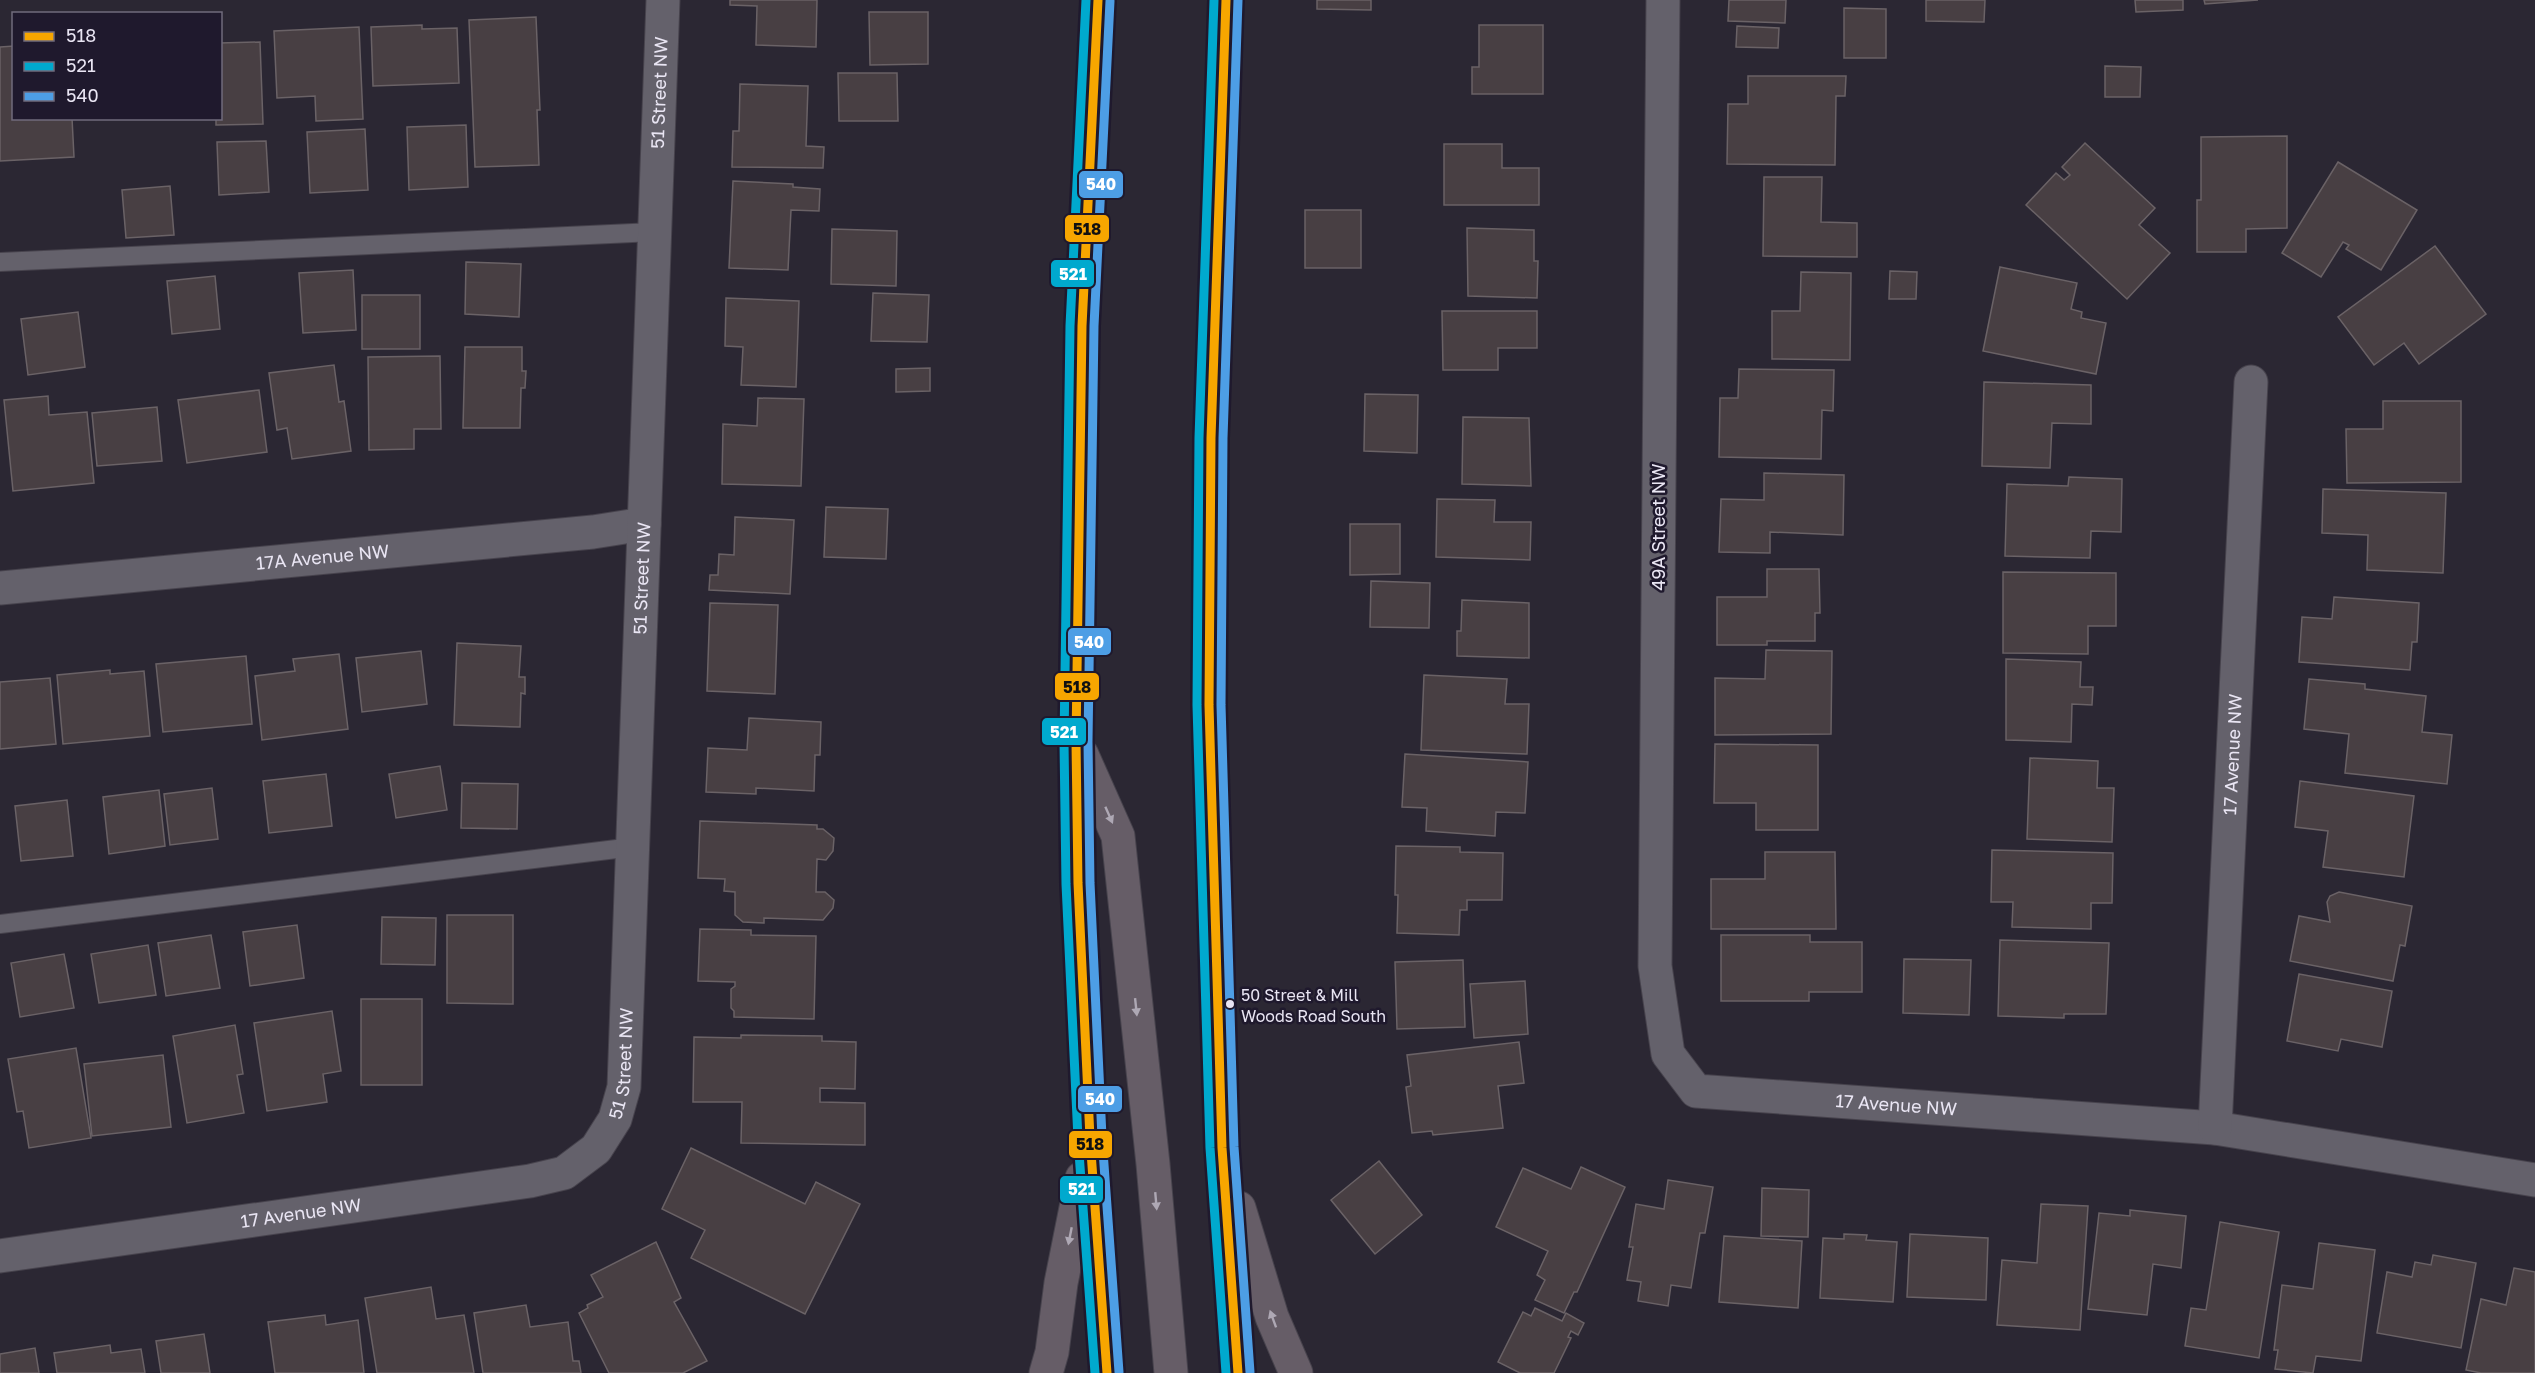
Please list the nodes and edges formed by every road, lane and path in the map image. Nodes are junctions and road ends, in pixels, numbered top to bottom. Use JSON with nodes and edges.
{"nodes":[{"id":1,"x":663,"y":0,"type":"edge"},
{"id":2,"x":1098,"y":0,"type":"edge"},
{"id":3,"x":1226,"y":0,"type":"edge"},
{"id":4,"x":1664,"y":0,"type":"edge"},
{"id":5,"x":654,"y":232,"type":"junction"},
{"id":6,"x":0,"y":262,"type":"edge"},
{"id":7,"x":2251,"y":382,"type":"dead end"},
{"id":8,"x":644,"y":524,"type":"junction"},
{"id":9,"x":0,"y":588,"type":"edge"},
{"id":10,"x":1076,"y":742,"type":"junction"},
{"id":11,"x":633,"y":847,"type":"junction"},
{"id":12,"x":0,"y":924,"type":"edge"},
{"id":13,"x":1668,"y":1054,"type":"joint"},
{"id":14,"x":2215,"y":1128,"type":"junction"},
{"id":15,"x":1090,"y":1138,"type":"junction"},
{"id":16,"x":1222,"y":1148,"type":"junction"},
{"id":17,"x":596,"y":1149,"type":"joint"},
{"id":18,"x":2535,"y":1180,"type":"edge"},
{"id":19,"x":0,"y":1256,"type":"edge"},
{"id":20,"x":1046,"y":1373,"type":"edge"},
{"id":21,"x":1107,"y":1373,"type":"edge"},
{"id":22,"x":1171,"y":1373,"type":"edge"},
{"id":23,"x":1238,"y":1373,"type":"edge"},
{"id":24,"x":1296,"y":1373,"type":"edge"}],
"edges":[{"from":1,"to":5,"type":"street","name":"51 Street NW"},
{"from":2,"to":10,"type":"main road"},
{"from":3,"to":16,"type":"main road"},
{"from":4,"to":13,"type":"street","name":"49A Street NW"},
{"from":5,"to":6,"type":"lane"},
{"from":5,"to":8,"type":"street","name":"51 Street NW"},
{"from":7,"to":14,"type":"street","name":"17 Avenue NW"},
{"from":8,"to":9,"type":"street","name":"17A Avenue NW"},
{"from":8,"to":11,"type":"street","name":"51 Street NW"},
{"from":10,"to":15,"type":"main road"},
{"from":10,"to":22,"type":"main road","one_way":true},
{"from":11,"to":12,"type":"lane"},
{"from":11,"to":17,"type":"street","name":"51 Street NW"},
{"from":13,"to":14,"type":"street","name":"17 Avenue NW"},
{"from":14,"to":18,"type":"street","name":"17 Avenue NW"},
{"from":15,"to":20,"type":"main road","one_way":true},
{"from":15,"to":21,"type":"main road"},
{"from":16,"to":23,"type":"main road"},
{"from":24,"to":16,"type":"main road","one_way":true},
{"from":17,"to":19,"type":"street","name":"17 Avenue NW"}]}
